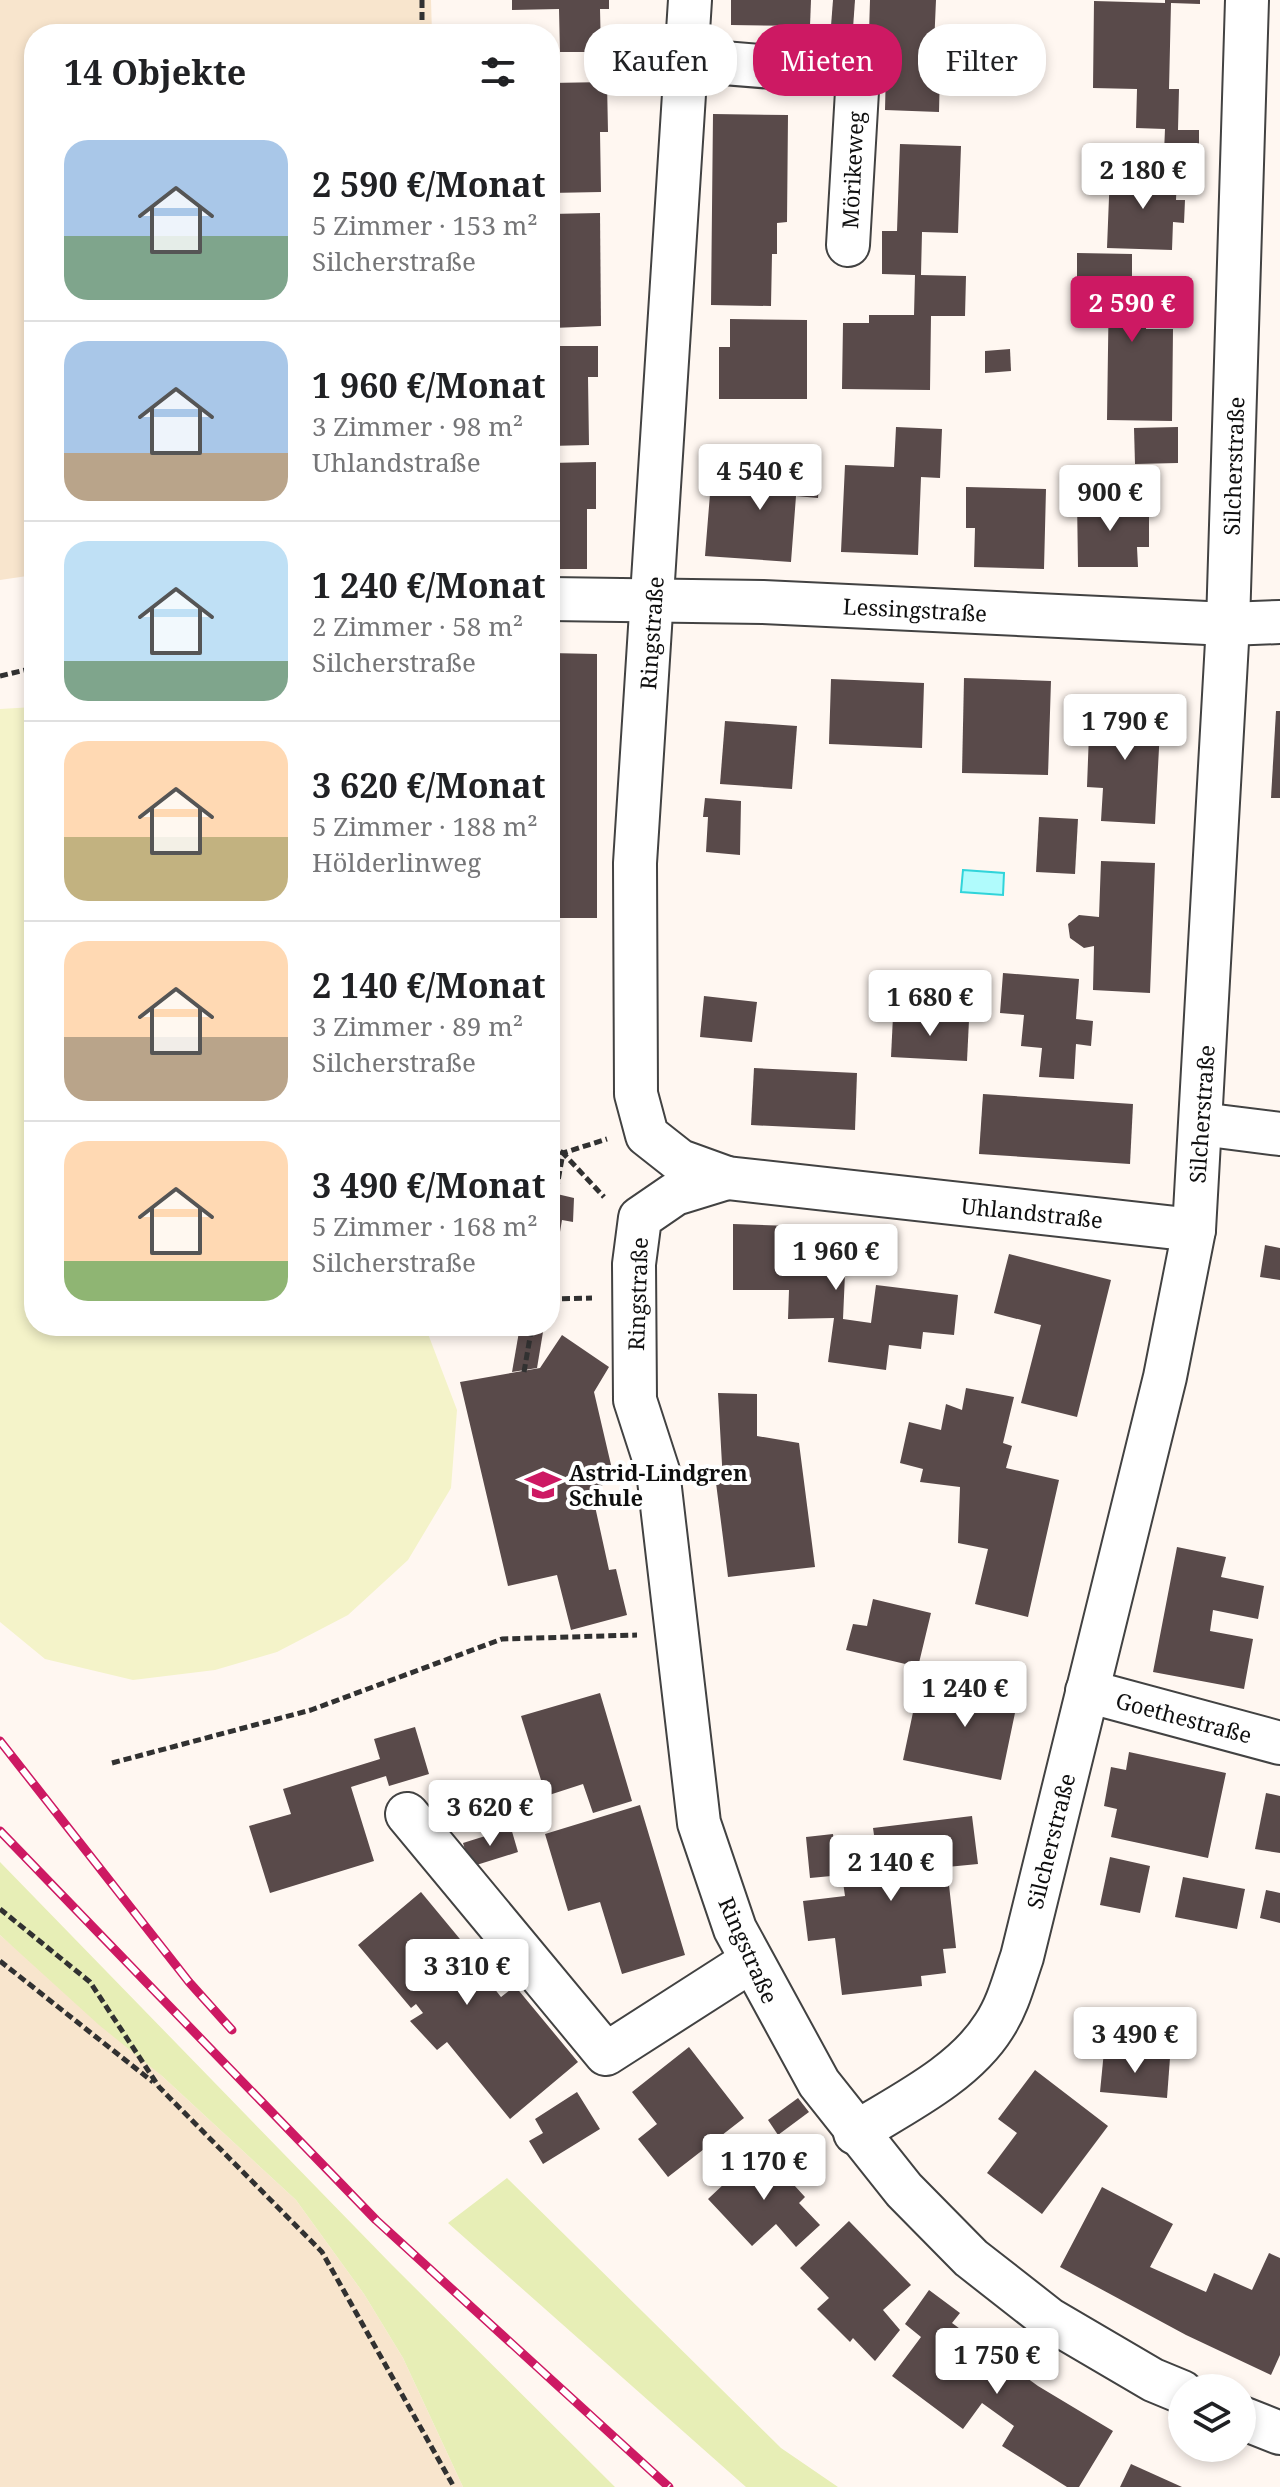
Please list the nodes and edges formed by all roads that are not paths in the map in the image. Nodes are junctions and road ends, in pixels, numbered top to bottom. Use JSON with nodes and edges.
{"nodes":[{"id":1,"x":690,"y":0,"type":"edge"},
{"id":2,"x":1247,"y":0,"type":"edge"},
{"id":3,"x":689,"y":24,"type":"edge"},
{"id":4,"x":737,"y":64,"type":"edge"},
{"id":5,"x":685,"y":96,"type":"edge"},
{"id":6,"x":848,"y":245,"type":"dead end"},
{"id":7,"x":560,"y":599,"type":"edge"},
{"id":8,"x":654,"y":601,"type":"junction"},
{"id":9,"x":1280,"y":622,"type":"edge"},
{"id":10,"x":1228,"y":624,"type":"junction"},
{"id":11,"x":1201,"y":1124,"type":"junction"},
{"id":12,"x":1280,"y":1134,"type":"edge"},
{"id":13,"x":727,"y":1178,"type":"junction"},
{"id":14,"x":1194,"y":1230,"type":"junction"},
{"id":15,"x":1087,"y":1691,"type":"junction"},
{"id":16,"x":1280,"y":1743,"type":"edge"},
{"id":17,"x":407,"y":1814,"type":"dead end"},
{"id":18,"x":751,"y":1961,"type":"junction"},
{"id":19,"x":855,"y":2133,"type":"junction"},
{"id":20,"x":1168,"y":2386,"type":"edge"},
{"id":21,"x":1256,"y":2424,"type":"edge"},
{"id":22,"x":1280,"y":2433,"type":"edge"}],
"edges":[{"from":1,"to":3,"type":"street","name":"Ringstraße"},
{"from":2,"to":10,"type":"street","name":"Silcherstraße"},
{"from":4,"to":6,"type":"street","name":"Mörikeweg"},
{"from":5,"to":8,"type":"street","name":"Ringstraße"},
{"from":7,"to":8,"type":"street","name":"Lessingstraße"},
{"from":8,"to":10,"type":"street","name":"Lessingstraße"},
{"from":8,"to":13,"type":"street","name":"Ringstraße"},
{"from":9,"to":10,"type":"street","name":"Lessingstraße"},
{"from":10,"to":11,"type":"street","name":"Silcherstraße"},
{"from":11,"to":12,"type":"street"},
{"from":11,"to":14,"type":"street","name":"Silcherstraße"},
{"from":13,"to":14,"type":"street","name":"Uhlandstraße"},
{"from":13,"to":18,"type":"street","name":"Ringstraße"},
{"from":14,"to":15,"type":"street","name":"Silcherstraße"},
{"from":15,"to":16,"type":"street","name":"Goethestraße"},
{"from":15,"to":19,"type":"street","name":"Silcherstraße"},
{"from":17,"to":18,"type":"street"},
{"from":18,"to":19,"type":"street","name":"Ringstraße"},
{"from":19,"to":20,"type":"street","name":"Ringstraße"},
{"from":21,"to":22,"type":"street"}]}
